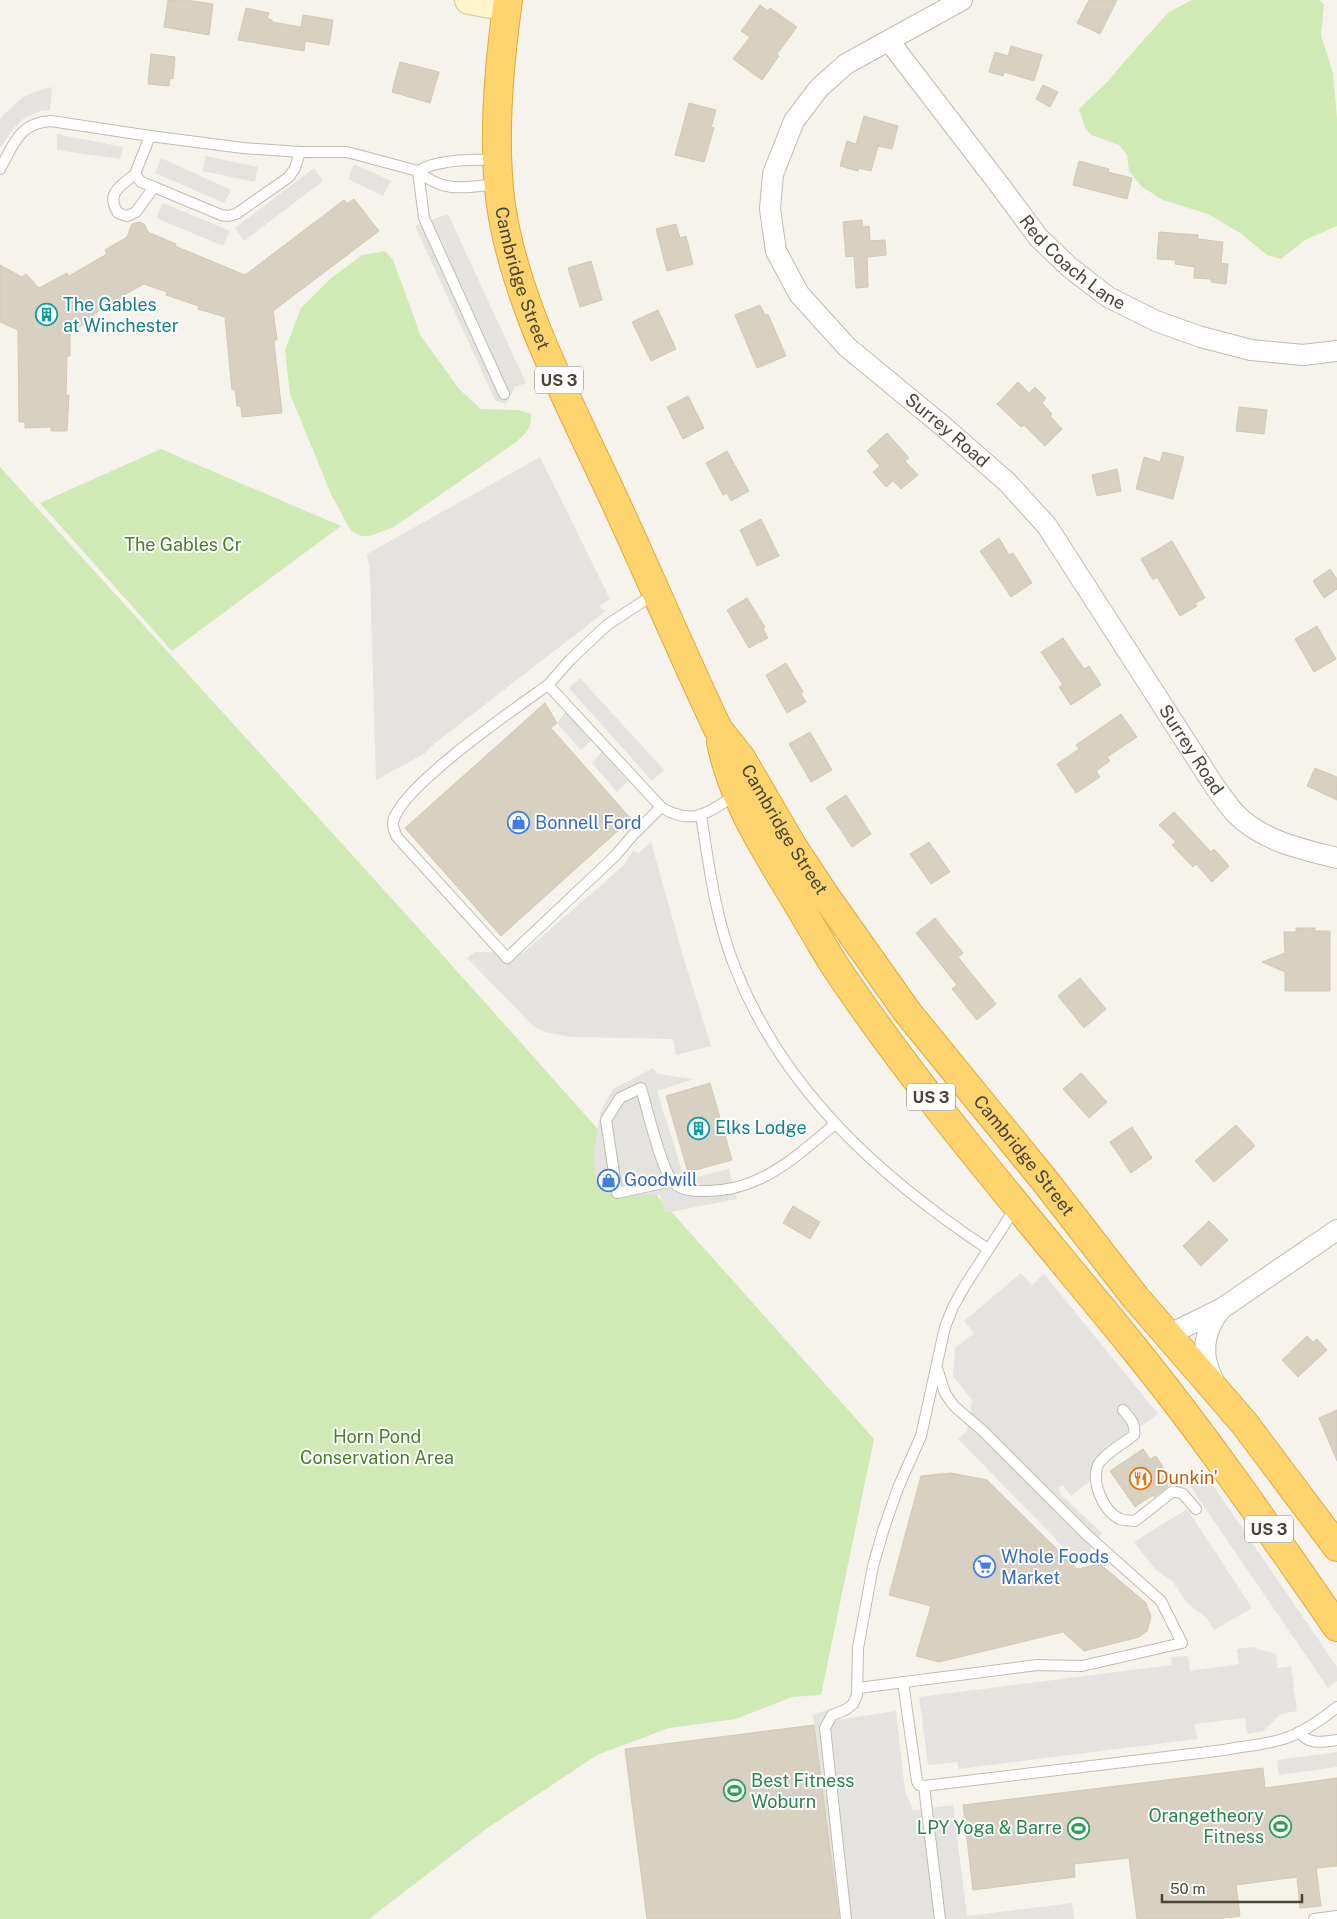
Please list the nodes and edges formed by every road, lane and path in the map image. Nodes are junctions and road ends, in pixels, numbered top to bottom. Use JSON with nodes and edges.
{"nodes":[{"id":1,"x":469,"y":0,"type":"edge"},
{"id":2,"x":962,"y":0,"type":"edge"},
{"id":3,"x":508,"y":4,"type":"edge"},
{"id":4,"x":889,"y":41,"type":"junction"},
{"id":5,"x":150,"y":136,"type":"junction"},
{"id":6,"x":300,"y":152,"type":"junction"},
{"id":7,"x":0,"y":168,"type":"edge"},
{"id":8,"x":418,"y":172,"type":"junction"},
{"id":9,"x":498,"y":172,"type":"junction"},
{"id":10,"x":135,"y":174,"type":"junction"},
{"id":11,"x":154,"y":188,"type":"junction"},
{"id":12,"x":1337,"y":350,"type":"edge"},
{"id":13,"x":504,"y":394,"type":"dead end"},
{"id":14,"x":657,"y":592,"type":"junction"},
{"id":15,"x":548,"y":685,"type":"junction"},
{"id":16,"x":718,"y":729,"type":"junction"},
{"id":17,"x":737,"y":794,"type":"junction"},
{"id":18,"x":661,"y":806,"type":"junction"},
{"id":19,"x":701,"y":815,"type":"junction"},
{"id":20,"x":1337,"y":858,"type":"edge"},
{"id":21,"x":835,"y":1124,"type":"junction"},
{"id":22,"x":672,"y":1181,"type":"junction"},
{"id":23,"x":1045,"y":1181,"type":"junction"},
{"id":24,"x":1017,"y":1206,"type":"junction"},
{"id":25,"x":1337,"y":1230,"type":"edge"},
{"id":26,"x":988,"y":1250,"type":"junction"},
{"id":27,"x":1220,"y":1309,"type":"junction"},
{"id":28,"x":1168,"y":1335,"type":"junction"},
{"id":29,"x":938,"y":1365,"type":"junction"},
{"id":30,"x":1123,"y":1410,"type":"dead end"},
{"id":31,"x":1244,"y":1423,"type":"junction"},
{"id":32,"x":1196,"y":1509,"type":"dead end"},
{"id":33,"x":1336,"y":1545,"type":"edge"},
{"id":34,"x":1337,"y":1627,"type":"edge"},
{"id":35,"x":903,"y":1682,"type":"junction"},
{"id":36,"x":858,"y":1688,"type":"junction"},
{"id":37,"x":1337,"y":1707,"type":"edge"},
{"id":38,"x":1337,"y":1715,"type":"edge"},
{"id":39,"x":1324,"y":1718,"type":"junction"},
{"id":40,"x":1299,"y":1732,"type":"junction"},
{"id":41,"x":1337,"y":1740,"type":"edge"},
{"id":42,"x":924,"y":1786,"type":"junction"},
{"id":43,"x":1337,"y":1916,"type":"edge"},
{"id":44,"x":846,"y":1919,"type":"edge"},
{"id":45,"x":940,"y":1919,"type":"edge"},
{"id":46,"x":1314,"y":1919,"type":"edge"}],
"edges":[{"from":1,"to":3,"type":"street"},
{"from":2,"to":4,"type":"street","name":"Surrey Road"},
{"from":3,"to":9,"type":"highway","name":"Cambridge Street","number":"US 3"},
{"from":4,"to":12,"type":"street","name":"Red Coach Lane"},
{"from":4,"to":20,"type":"street","name":"Surrey Road"},
{"from":5,"to":6,"type":"lane"},
{"from":5,"to":7,"type":"lane"},
{"from":5,"to":10,"type":"lane"},
{"from":6,"to":8,"type":"lane"},
{"from":6,"to":11,"type":"lane"},
{"from":8,"to":9,"type":"lane"},
{"from":8,"to":9,"type":"lane"},
{"from":8,"to":13,"type":"lane"},
{"from":9,"to":14,"type":"highway","name":"Cambridge Street","number":"US 3"},
{"from":10,"to":11,"type":"lane"},
{"from":10,"to":11,"type":"lane"},
{"from":14,"to":15,"type":"lane"},
{"from":14,"to":16,"type":"highway","name":"Cambridge Street","number":"US 3"},
{"from":15,"to":18,"type":"lane"},
{"from":15,"to":18,"type":"lane"},
{"from":16,"to":17,"type":"highway","name":"Cambridge Street","number":"US 3"},
{"from":16,"to":23,"type":"highway","name":"Cambridge Street","number":"US 3"},
{"from":17,"to":19,"type":"lane"},
{"from":17,"to":24,"type":"highway","name":"Cambridge Street","number":"US 3"},
{"from":18,"to":19,"type":"lane"},
{"from":19,"to":21,"type":"lane"},
{"from":21,"to":22,"type":"lane"},
{"from":21,"to":26,"type":"lane"},
{"from":22,"to":22,"type":"lane"},
{"from":23,"to":24,"type":"highway"},
{"from":23,"to":28,"type":"highway","name":"Cambridge Street","number":"US 3"},
{"from":24,"to":26,"type":"lane"},
{"from":24,"to":34,"type":"highway","name":"Cambridge Street","number":"US 3"},
{"from":25,"to":27,"type":"street"},
{"from":26,"to":29,"type":"lane"},
{"from":27,"to":28,"type":"street"},
{"from":27,"to":31,"type":"street"},
{"from":28,"to":31,"type":"highway","name":"Cambridge Street","number":"US 3"},
{"from":29,"to":35,"type":"lane"},
{"from":29,"to":36,"type":"lane"},
{"from":30,"to":32,"type":"lane"},
{"from":31,"to":33,"type":"highway","number":"US 3"},
{"from":35,"to":36,"type":"lane"},
{"from":35,"to":42,"type":"lane"},
{"from":36,"to":44,"type":"lane"},
{"from":37,"to":39,"type":"lane"},
{"from":38,"to":39,"type":"lane"},
{"from":39,"to":40,"type":"lane"},
{"from":40,"to":41,"type":"lane"},
{"from":40,"to":42,"type":"lane"},
{"from":42,"to":45,"type":"lane"},
{"from":43,"to":46,"type":"lane"}]}
